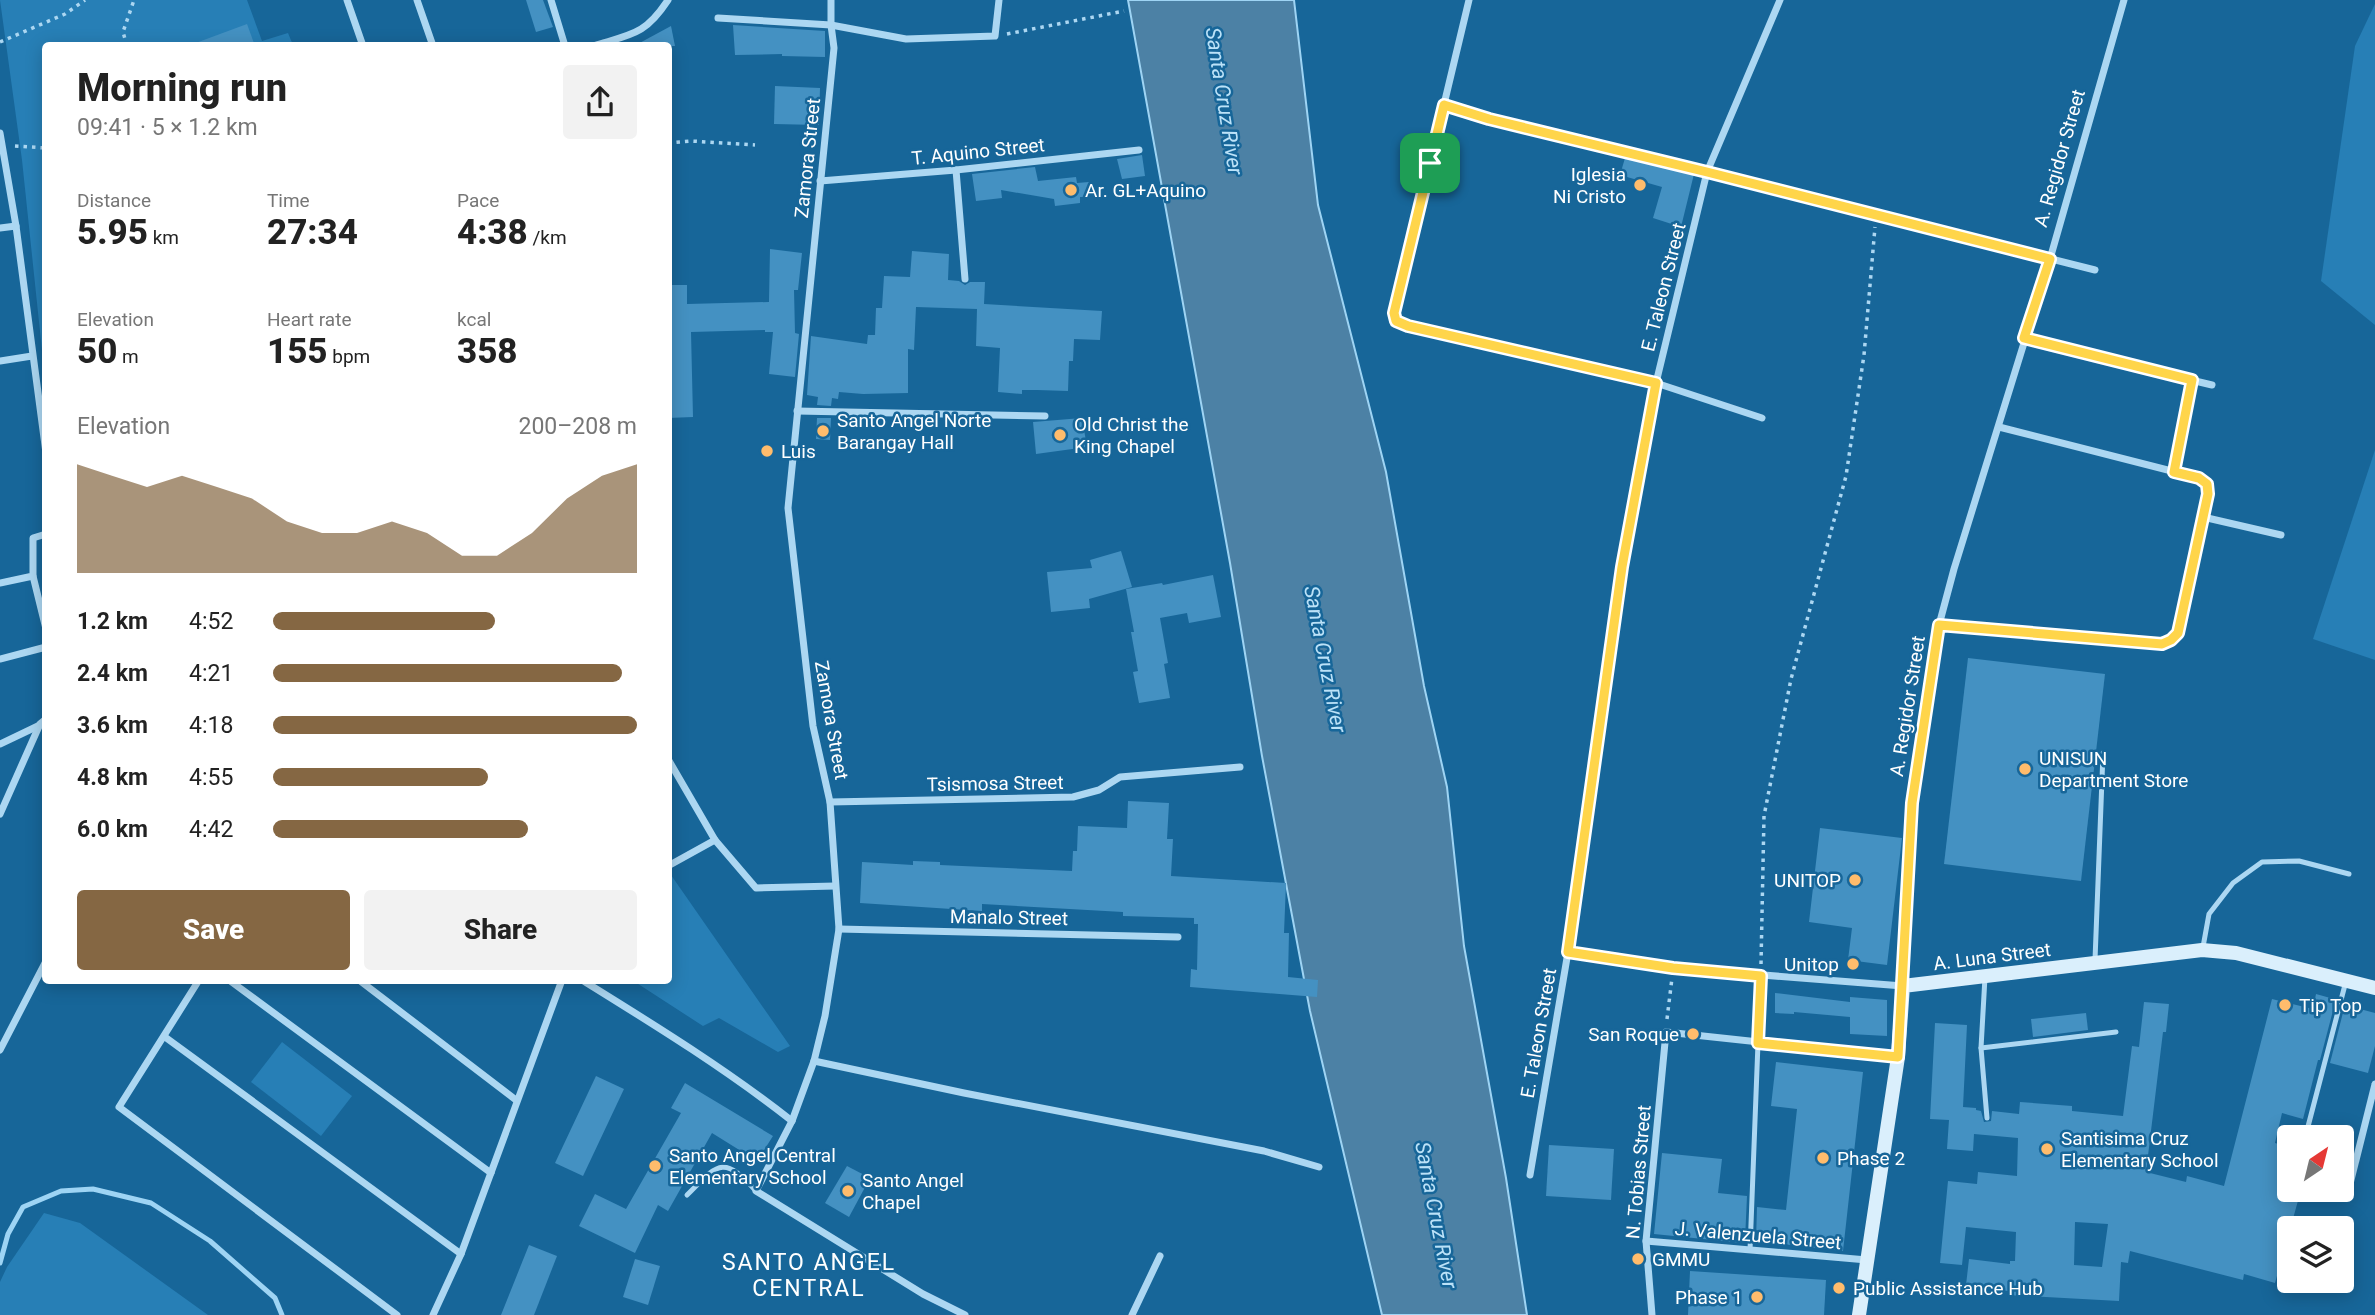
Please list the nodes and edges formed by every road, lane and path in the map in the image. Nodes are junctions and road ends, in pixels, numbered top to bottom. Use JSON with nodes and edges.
{"nodes":[{"id":1,"x":85,"y":0,"type":"edge"},
{"id":2,"x":134,"y":0,"type":"edge"},
{"id":3,"x":347,"y":0,"type":"edge"},
{"id":4,"x":417,"y":0,"type":"edge"},
{"id":5,"x":551,"y":0,"type":"edge"},
{"id":6,"x":668,"y":0,"type":"edge"},
{"id":7,"x":831,"y":0,"type":"edge"},
{"id":8,"x":999,"y":0,"type":"edge"},
{"id":9,"x":1469,"y":0,"type":"edge"},
{"id":10,"x":1780,"y":0,"type":"edge"},
{"id":11,"x":2124,"y":0,"type":"edge"},
{"id":12,"x":1124,"y":10,"type":"dead end"},
{"id":13,"x":718,"y":18,"type":"dead end"},
{"id":14,"x":831,"y":25,"type":"junction"},
{"id":15,"x":995,"y":36,"type":"junction"},
{"id":16,"x":0,"y":42,"type":"edge"},
{"id":17,"x":126,"y":42,"type":"edge"},
{"id":18,"x":362,"y":42,"type":"edge"},
{"id":19,"x":432,"y":42,"type":"edge"},
{"id":20,"x":564,"y":42,"type":"edge"},
{"id":21,"x":606,"y":42,"type":"edge"},
{"id":22,"x":1444,"y":105,"type":"junction"},
{"id":23,"x":0,"y":133,"type":"edge"},
{"id":24,"x":672,"y":143,"type":"edge"},
{"id":25,"x":755,"y":145,"type":"dead end"},
{"id":26,"x":2,"y":146,"type":"junction"},
{"id":27,"x":42,"y":148,"type":"edge"},
{"id":28,"x":1139,"y":150,"type":"dead end"},
{"id":29,"x":956,"y":170,"type":"junction"},
{"id":30,"x":1707,"y":172,"type":"junction"},
{"id":31,"x":820,"y":181,"type":"junction"},
{"id":32,"x":1876,"y":215,"type":"junction"},
{"id":33,"x":16,"y":226,"type":"junction"},
{"id":34,"x":0,"y":228,"type":"edge"},
{"id":35,"x":2050,"y":259,"type":"junction"},
{"id":36,"x":2095,"y":270,"type":"dead end"},
{"id":37,"x":965,"y":279,"type":"dead end"},
{"id":38,"x":2024,"y":338,"type":"junction"},
{"id":39,"x":32,"y":356,"type":"junction"},
{"id":40,"x":0,"y":360,"type":"edge"},
{"id":41,"x":2192,"y":380,"type":"junction"},
{"id":42,"x":1656,"y":383,"type":"junction"},
{"id":43,"x":2211,"y":385,"type":"dead end"},
{"id":44,"x":797,"y":411,"type":"junction"},
{"id":45,"x":1045,"y":416,"type":"dead end"},
{"id":46,"x":1762,"y":418,"type":"dead end"},
{"id":47,"x":42,"y":425,"type":"edge"},
{"id":48,"x":1999,"y":427,"type":"junction"},
{"id":49,"x":2174,"y":472,"type":"junction"},
{"id":50,"x":2203,"y":517,"type":"junction"},
{"id":51,"x":42,"y":535,"type":"edge"},
{"id":52,"x":2281,"y":535,"type":"dead end"},
{"id":53,"x":33,"y":576,"type":"junction"},
{"id":54,"x":0,"y":583,"type":"edge"},
{"id":55,"x":42,"y":613,"type":"edge"},
{"id":56,"x":1939,"y":625,"type":"junction"},
{"id":57,"x":42,"y":648,"type":"edge"},
{"id":58,"x":0,"y":659,"type":"edge"},
{"id":59,"x":42,"y":723,"type":"edge"},
{"id":60,"x":42,"y":724,"type":"edge"},
{"id":61,"x":0,"y":744,"type":"edge"},
{"id":62,"x":2103,"y":753,"type":"dead end"},
{"id":63,"x":672,"y":766,"type":"edge"},
{"id":64,"x":1240,"y":767,"type":"dead end"},
{"id":65,"x":830,"y":802,"type":"junction"},
{"id":66,"x":0,"y":814,"type":"edge"},
{"id":67,"x":715,"y":841,"type":"junction"},
{"id":68,"x":672,"y":864,"type":"edge"},
{"id":69,"x":2349,"y":874,"type":"dead end"},
{"id":70,"x":835,"y":886,"type":"junction"},
{"id":71,"x":839,"y":929,"type":"junction"},
{"id":72,"x":1178,"y":937,"type":"dead end"},
{"id":73,"x":2202,"y":950,"type":"junction"},
{"id":74,"x":1568,"y":952,"type":"junction"},
{"id":75,"x":2094,"y":964,"type":"junction"},
{"id":76,"x":1673,"y":968,"type":"junction"},
{"id":77,"x":42,"y":969,"type":"edge"},
{"id":78,"x":1761,"y":976,"type":"junction"},
{"id":79,"x":1985,"y":976,"type":"junction"},
{"id":80,"x":2346,"y":980,"type":"junction"},
{"id":81,"x":197,"y":984,"type":"edge"},
{"id":82,"x":234,"y":984,"type":"edge"},
{"id":83,"x":364,"y":984,"type":"edge"},
{"id":84,"x":560,"y":984,"type":"edge"},
{"id":85,"x":588,"y":984,"type":"edge"},
{"id":86,"x":1903,"y":986,"type":"junction"},
{"id":87,"x":2375,"y":988,"type":"edge"},
{"id":88,"x":1666,"y":1032,"type":"junction"},
{"id":89,"x":2116,"y":1032,"type":"dead end"},
{"id":90,"x":165,"y":1037,"type":"junction"},
{"id":91,"x":1758,"y":1043,"type":"junction"},
{"id":92,"x":1981,"y":1048,"type":"junction"},
{"id":93,"x":0,"y":1050,"type":"edge"},
{"id":94,"x":1898,"y":1057,"type":"junction"},
{"id":95,"x":814,"y":1061,"type":"junction"},
{"id":96,"x":2375,"y":1084,"type":"edge"},
{"id":97,"x":516,"y":1100,"type":"junction"},
{"id":98,"x":1987,"y":1118,"type":"dead end"},
{"id":99,"x":792,"y":1121,"type":"junction"},
{"id":100,"x":2308,"y":1125,"type":"edge"},
{"id":101,"x":1320,"y":1167,"type":"dead end"},
{"id":102,"x":2354,"y":1168,"type":"edge"},
{"id":103,"x":491,"y":1173,"type":"junction"},
{"id":104,"x":1531,"y":1175,"type":"dead end"},
{"id":105,"x":757,"y":1191,"type":"junction"},
{"id":106,"x":688,"y":1195,"type":"dead end"},
{"id":107,"x":1646,"y":1241,"type":"junction"},
{"id":108,"x":1750,"y":1250,"type":"junction"},
{"id":109,"x":461,"y":1254,"type":"junction"},
{"id":110,"x":1160,"y":1256,"type":"dead end"},
{"id":111,"x":1867,"y":1260,"type":"junction"},
{"id":112,"x":397,"y":1315,"type":"edge"},
{"id":113,"x":433,"y":1315,"type":"edge"},
{"id":114,"x":965,"y":1315,"type":"edge"},
{"id":115,"x":1132,"y":1315,"type":"edge"},
{"id":116,"x":1652,"y":1315,"type":"edge"},
{"id":117,"x":1859,"y":1315,"type":"edge"}],
"edges":[{"from":1,"to":16,"type":"path"},
{"from":2,"to":17,"type":"path"},
{"from":3,"to":18,"type":"street"},
{"from":4,"to":19,"type":"street"},
{"from":5,"to":20,"type":"street"},
{"from":6,"to":21,"type":"street"},
{"from":7,"to":14,"type":"street","name":"Zamora Street"},
{"from":8,"to":15,"type":"street"},
{"from":9,"to":22,"type":"street"},
{"from":10,"to":30,"type":"street","name":"E. Taleon Street"},
{"from":11,"to":35,"type":"street","name":"A. Regidor Street"},
{"from":12,"to":15,"type":"path"},
{"from":13,"to":14,"type":"street"},
{"from":14,"to":15,"type":"street"},
{"from":14,"to":31,"type":"street","name":"Zamora Street"},
{"from":22,"to":30,"type":"lane"},
{"from":22,"to":42,"type":"street"},
{"from":23,"to":26,"type":"street"},
{"from":24,"to":25,"type":"path"},
{"from":26,"to":27,"type":"path"},
{"from":26,"to":33,"type":"street"},
{"from":28,"to":29,"type":"street","name":"T. Aquino Street"},
{"from":29,"to":31,"type":"street","name":"T. Aquino Street"},
{"from":29,"to":37,"type":"street"},
{"from":30,"to":32,"type":"street"},
{"from":30,"to":42,"type":"street","name":"E. Taleon Street"},
{"from":31,"to":44,"type":"street","name":"Zamora Street"},
{"from":32,"to":35,"type":"street"},
{"from":32,"to":78,"type":"path"},
{"from":33,"to":34,"type":"street"},
{"from":33,"to":39,"type":"street"},
{"from":35,"to":36,"type":"street"},
{"from":35,"to":38,"type":"street","name":"A. Regidor Street"},
{"from":38,"to":41,"type":"street"},
{"from":38,"to":48,"type":"street","name":"A. Regidor Street"},
{"from":39,"to":40,"type":"street"},
{"from":39,"to":47,"type":"street"},
{"from":41,"to":43,"type":"street"},
{"from":41,"to":49,"type":"street"},
{"from":42,"to":46,"type":"street"},
{"from":42,"to":74,"type":"street","name":"E. Taleon Street"},
{"from":44,"to":45,"type":"street"},
{"from":44,"to":65,"type":"street","name":"Zamora Street"},
{"from":48,"to":49,"type":"street"},
{"from":48,"to":56,"type":"street","name":"A. Regidor Street"},
{"from":49,"to":50,"type":"street"},
{"from":50,"to":52,"type":"street"},
{"from":50,"to":56,"type":"street"},
{"from":51,"to":53,"type":"street"},
{"from":53,"to":54,"type":"street"},
{"from":53,"to":55,"type":"street"},
{"from":56,"to":86,"type":"street","name":"A. Regidor Street"},
{"from":57,"to":58,"type":"street"},
{"from":59,"to":61,"type":"street"},
{"from":60,"to":66,"type":"street"},
{"from":62,"to":75,"type":"lane"},
{"from":63,"to":67,"type":"street"},
{"from":64,"to":65,"type":"street","name":"Tsismosa Street"},
{"from":65,"to":70,"type":"street","name":"Zamora Street"},
{"from":67,"to":68,"type":"street"},
{"from":67,"to":70,"type":"street"},
{"from":69,"to":73,"type":"lane"},
{"from":70,"to":71,"type":"street","name":"Zamora Street"},
{"from":71,"to":72,"type":"street","name":"Manalo Street"},
{"from":71,"to":95,"type":"street","name":"Zamora Street"},
{"from":73,"to":75,"type":"street","name":"A. Luna Street"},
{"from":73,"to":80,"type":"street","name":"A. Luna Street"},
{"from":74,"to":76,"type":"street","name":"A. Luna Street"},
{"from":74,"to":104,"type":"street","name":"E. Taleon Street"},
{"from":75,"to":79,"type":"street","name":"A. Luna Street"},
{"from":76,"to":78,"type":"street","name":"A. Luna Street"},
{"from":76,"to":88,"type":"path"},
{"from":77,"to":93,"type":"street"},
{"from":78,"to":86,"type":"street","name":"A. Luna Street"},
{"from":78,"to":91,"type":"street"},
{"from":79,"to":86,"type":"street","name":"A. Luna Street"},
{"from":79,"to":92,"type":"lane"},
{"from":80,"to":87,"type":"street","name":"A. Luna Street"},
{"from":80,"to":100,"type":"lane"},
{"from":81,"to":90,"type":"street"},
{"from":82,"to":103,"type":"street"},
{"from":83,"to":97,"type":"street"},
{"from":84,"to":97,"type":"street"},
{"from":85,"to":99,"type":"street"},
{"from":86,"to":94,"type":"street","name":"A. Regidor Street"},
{"from":88,"to":91,"type":"street"},
{"from":88,"to":107,"type":"street","name":"N. Tobias Street"},
{"from":89,"to":92,"type":"lane"},
{"from":90,"to":109,"type":"street"},
{"from":90,"to":112,"type":"street"},
{"from":91,"to":94,"type":"street"},
{"from":91,"to":108,"type":"lane"},
{"from":92,"to":98,"type":"lane"},
{"from":94,"to":111,"type":"street","name":"A. Regidor Street"},
{"from":95,"to":99,"type":"street","name":"Zamora Street"},
{"from":95,"to":101,"type":"street"},
{"from":96,"to":102,"type":"street"},
{"from":97,"to":103,"type":"street"},
{"from":99,"to":105,"type":"street","name":"Zamora Street"},
{"from":103,"to":109,"type":"street"},
{"from":105,"to":106,"type":"lane"},
{"from":105,"to":114,"type":"street"},
{"from":107,"to":108,"type":"street","name":"J. Valenzuela Street"},
{"from":107,"to":116,"type":"street","name":"N. Tobias Street"},
{"from":108,"to":111,"type":"street","name":"J. Valenzuela Street"},
{"from":109,"to":113,"type":"street"},
{"from":110,"to":115,"type":"street"},
{"from":111,"to":117,"type":"street","name":"A. Regidor Street"}]}
